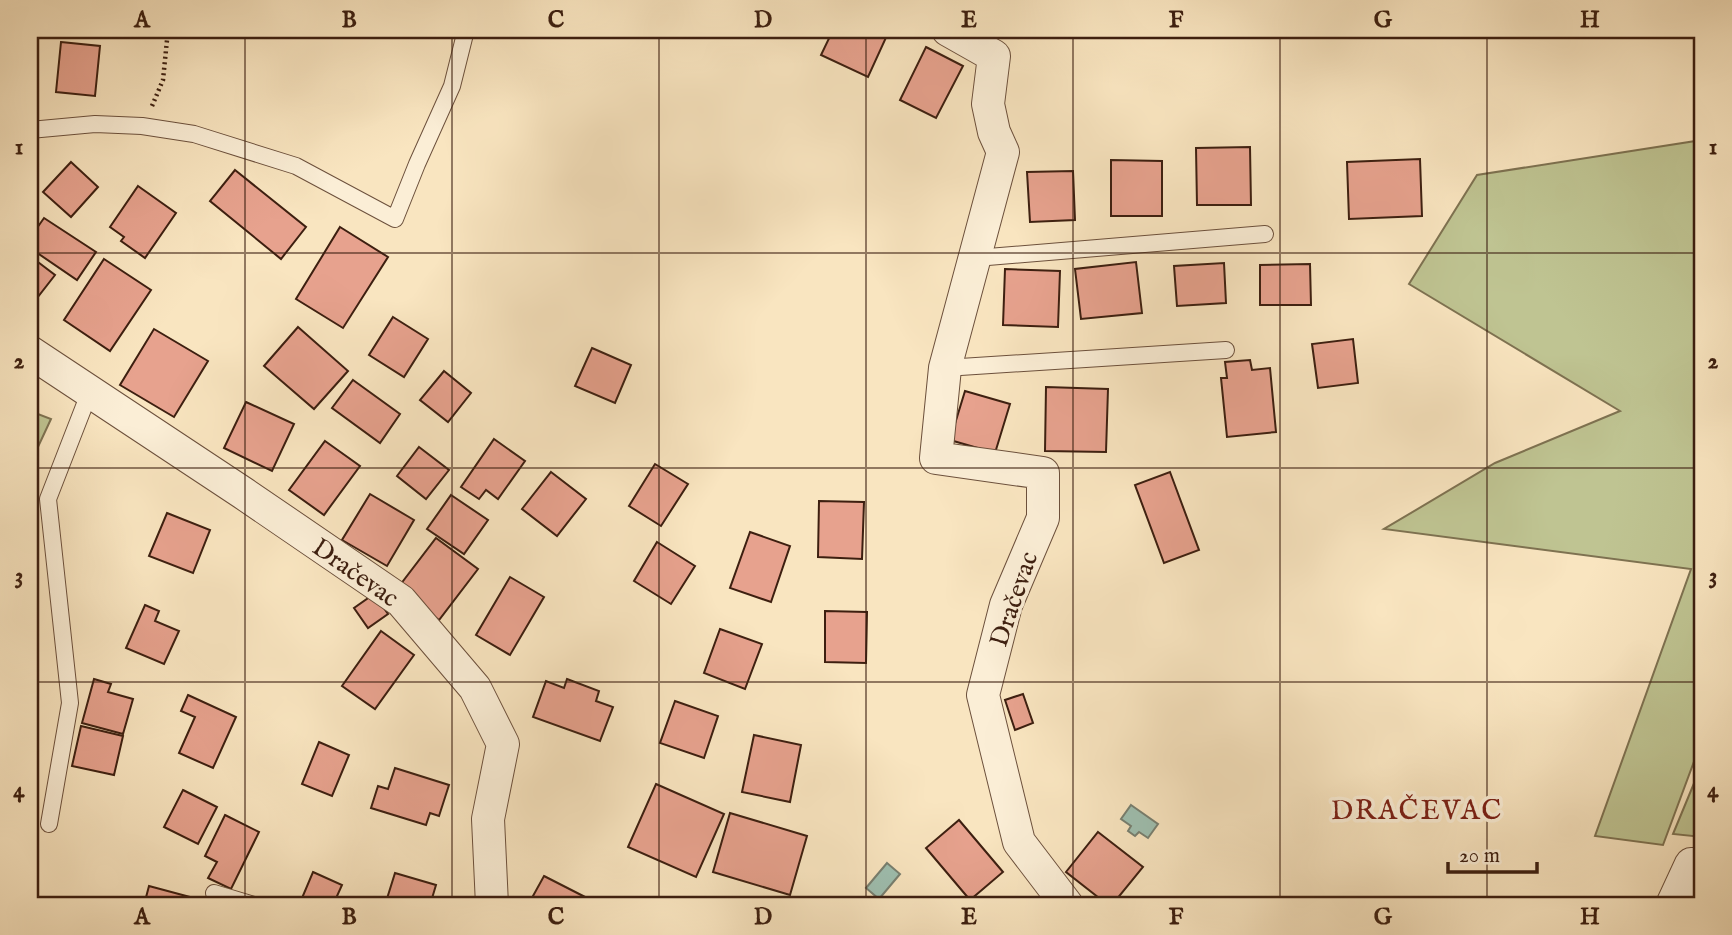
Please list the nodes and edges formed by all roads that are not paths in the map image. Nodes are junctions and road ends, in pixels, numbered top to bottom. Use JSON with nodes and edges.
{"nodes":[{"id":1,"x":466,"y":30,"type":"edge"},
{"id":2,"x":948,"y":30,"type":"edge"},
{"id":3,"x":30,"y":130,"type":"edge"},
{"id":4,"x":1265,"y":234,"type":"dead end"},
{"id":5,"x":976,"y":258,"type":"junction"},
{"id":6,"x":1226,"y":350,"type":"dead end"},
{"id":7,"x":30,"y":352,"type":"edge"},
{"id":8,"x":945,"y":368,"type":"junction"},
{"id":9,"x":90,"y":391,"type":"junction"},
{"id":10,"x":49,"y":824,"type":"dead end"},
{"id":11,"x":1702,"y":865,"type":"edge"},
{"id":12,"x":214,"y":892,"type":"dead end"},
{"id":13,"x":254,"y":905,"type":"edge"},
{"id":14,"x":492,"y":905,"type":"edge"},
{"id":15,"x":1067,"y":905,"type":"edge"},
{"id":16,"x":1672,"y":905,"type":"edge"}],
"edges":[{"from":1,"to":3,"type":"lane"},
{"from":2,"to":5,"type":"street","name":"Dračevac"},
{"from":4,"to":5,"type":"lane"},
{"from":5,"to":8,"type":"street","name":"Dračevac"},
{"from":6,"to":8,"type":"lane"},
{"from":7,"to":9,"type":"street","name":"Dračevac"},
{"from":8,"to":15,"type":"street","name":"Dračevac"},
{"from":9,"to":10,"type":"lane"},
{"from":9,"to":14,"type":"street","name":"Dračevac"},
{"from":11,"to":16,"type":"street"},
{"from":12,"to":13,"type":"lane"}]}
